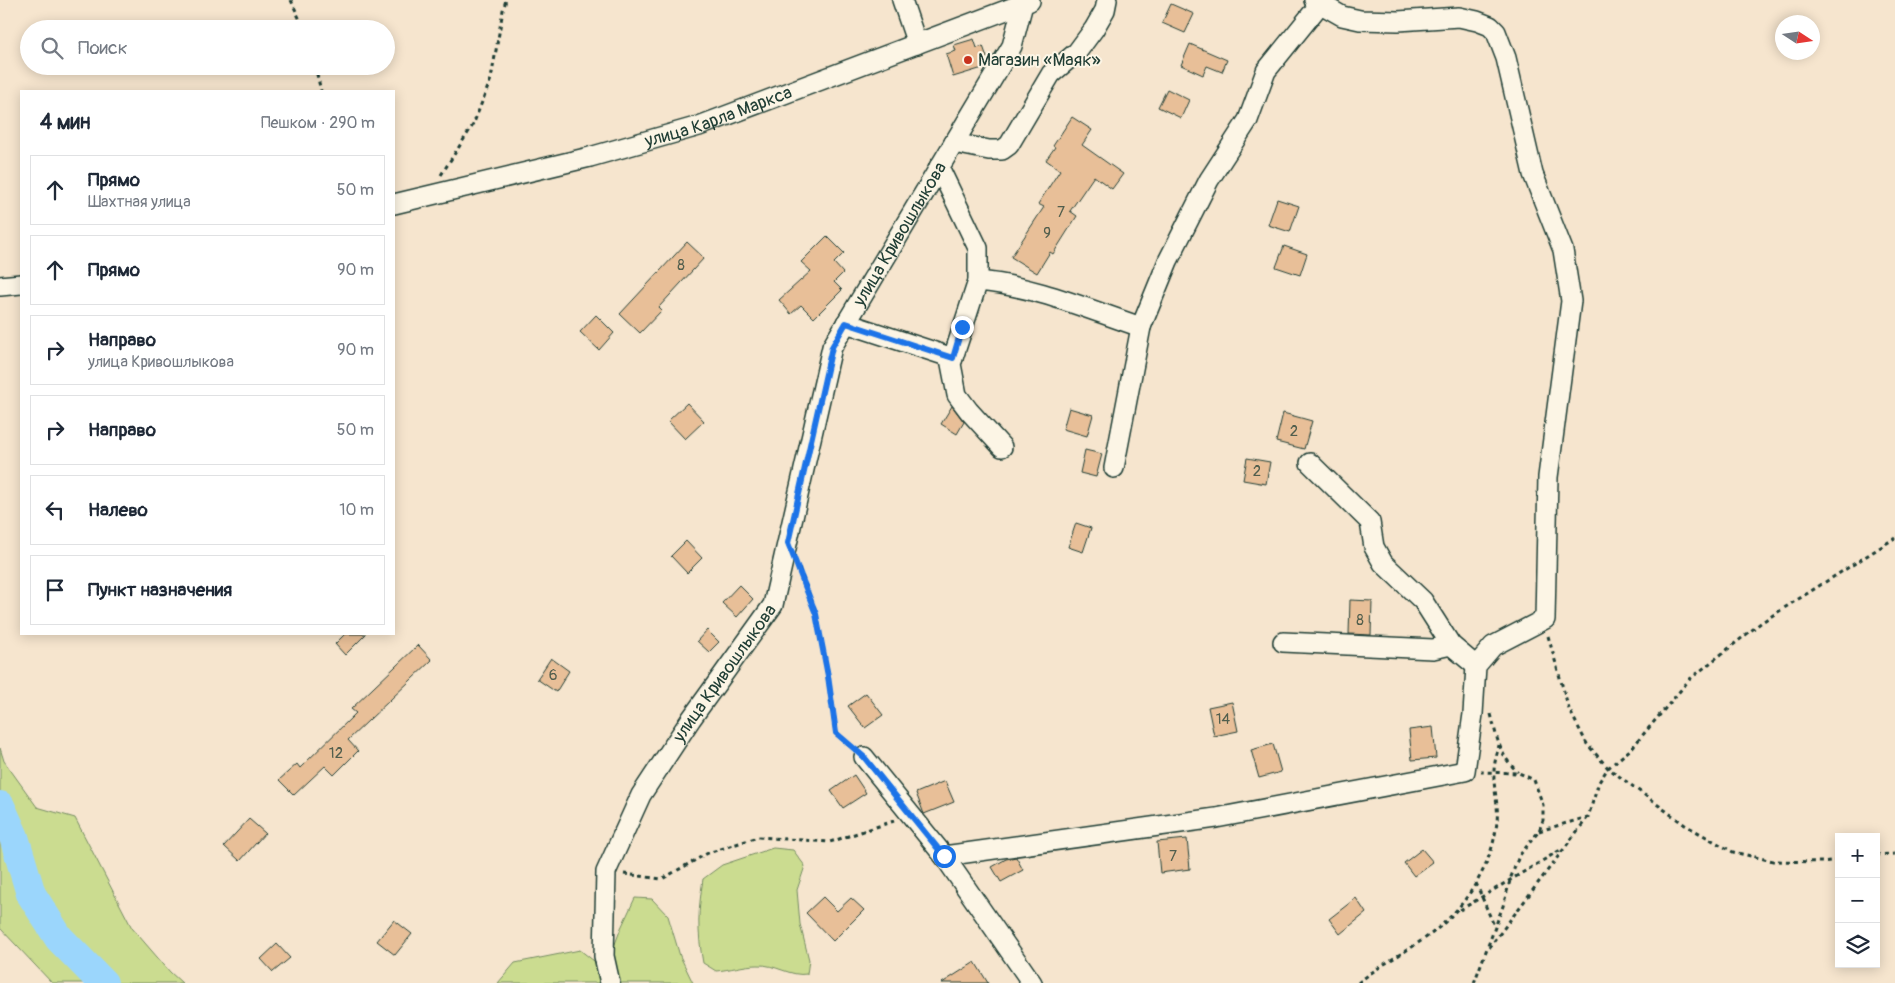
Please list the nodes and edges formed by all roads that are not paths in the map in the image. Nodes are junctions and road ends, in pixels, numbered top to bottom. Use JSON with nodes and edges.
{"nodes":[{"id":1,"x":902,"y":0,"type":"edge"},
{"id":2,"x":1107,"y":0,"type":"edge"},
{"id":3,"x":1028,"y":2,"type":"edge"},
{"id":4,"x":1317,"y":2,"type":"edge"},
{"id":5,"x":917,"y":44,"type":"junction"},
{"id":6,"x":954,"y":143,"type":"junction"},
{"id":7,"x":939,"y":167,"type":"junction"},
{"id":8,"x":395,"y":204,"type":"edge"},
{"id":9,"x":978,"y":281,"type":"junction"},
{"id":10,"x":20,"y":284,"type":"edge"},
{"id":11,"x":0,"y":286,"type":"edge"},
{"id":12,"x":846,"y":323,"type":"junction"},
{"id":13,"x":1141,"y":328,"type":"junction"},
{"id":14,"x":953,"y":358,"type":"junction"},
{"id":15,"x":1002,"y":447,"type":"dead end"},
{"id":16,"x":1310,"y":463,"type":"dead end"},
{"id":17,"x":1114,"y":468,"type":"dead end"},
{"id":18,"x":1283,"y":642,"type":"dead end"},
{"id":19,"x":1451,"y":645,"type":"junction"},
{"id":20,"x":1476,"y":666,"type":"junction"},
{"id":21,"x":864,"y":757,"type":"road end"},
{"id":22,"x":944,"y":856,"type":"junction"},
{"id":23,"x":610,"y":983,"type":"edge"},
{"id":24,"x":1032,"y":983,"type":"edge"}],
"edges":[{"from":1,"to":5,"type":"street"},
{"from":2,"to":6,"type":"street"},
{"from":3,"to":5,"type":"street","name":"улица Карла Маркса"},
{"from":3,"to":6,"type":"street","name":"улица Кривошлыкова"},
{"from":4,"to":13,"type":"street"},
{"from":4,"to":20,"type":"street"},
{"from":5,"to":8,"type":"street","name":"улица Карла Маркса"},
{"from":6,"to":7,"type":"street","name":"улица Кривошлыкова"},
{"from":7,"to":9,"type":"street"},
{"from":7,"to":12,"type":"street","name":"улица Кривошлыкова"},
{"from":9,"to":13,"type":"street"},
{"from":9,"to":14,"type":"street"},
{"from":10,"to":11,"type":"street"},
{"from":12,"to":14,"type":"street"},
{"from":12,"to":23,"type":"street","name":"улица Кривошлыкова"},
{"from":13,"to":17,"type":"street"},
{"from":14,"to":15,"type":"street"},
{"from":16,"to":19,"type":"street"},
{"from":18,"to":19,"type":"street"},
{"from":19,"to":20,"type":"street"},
{"from":20,"to":22,"type":"street"},
{"from":21,"to":22,"type":"street"},
{"from":22,"to":24,"type":"street"}]}
